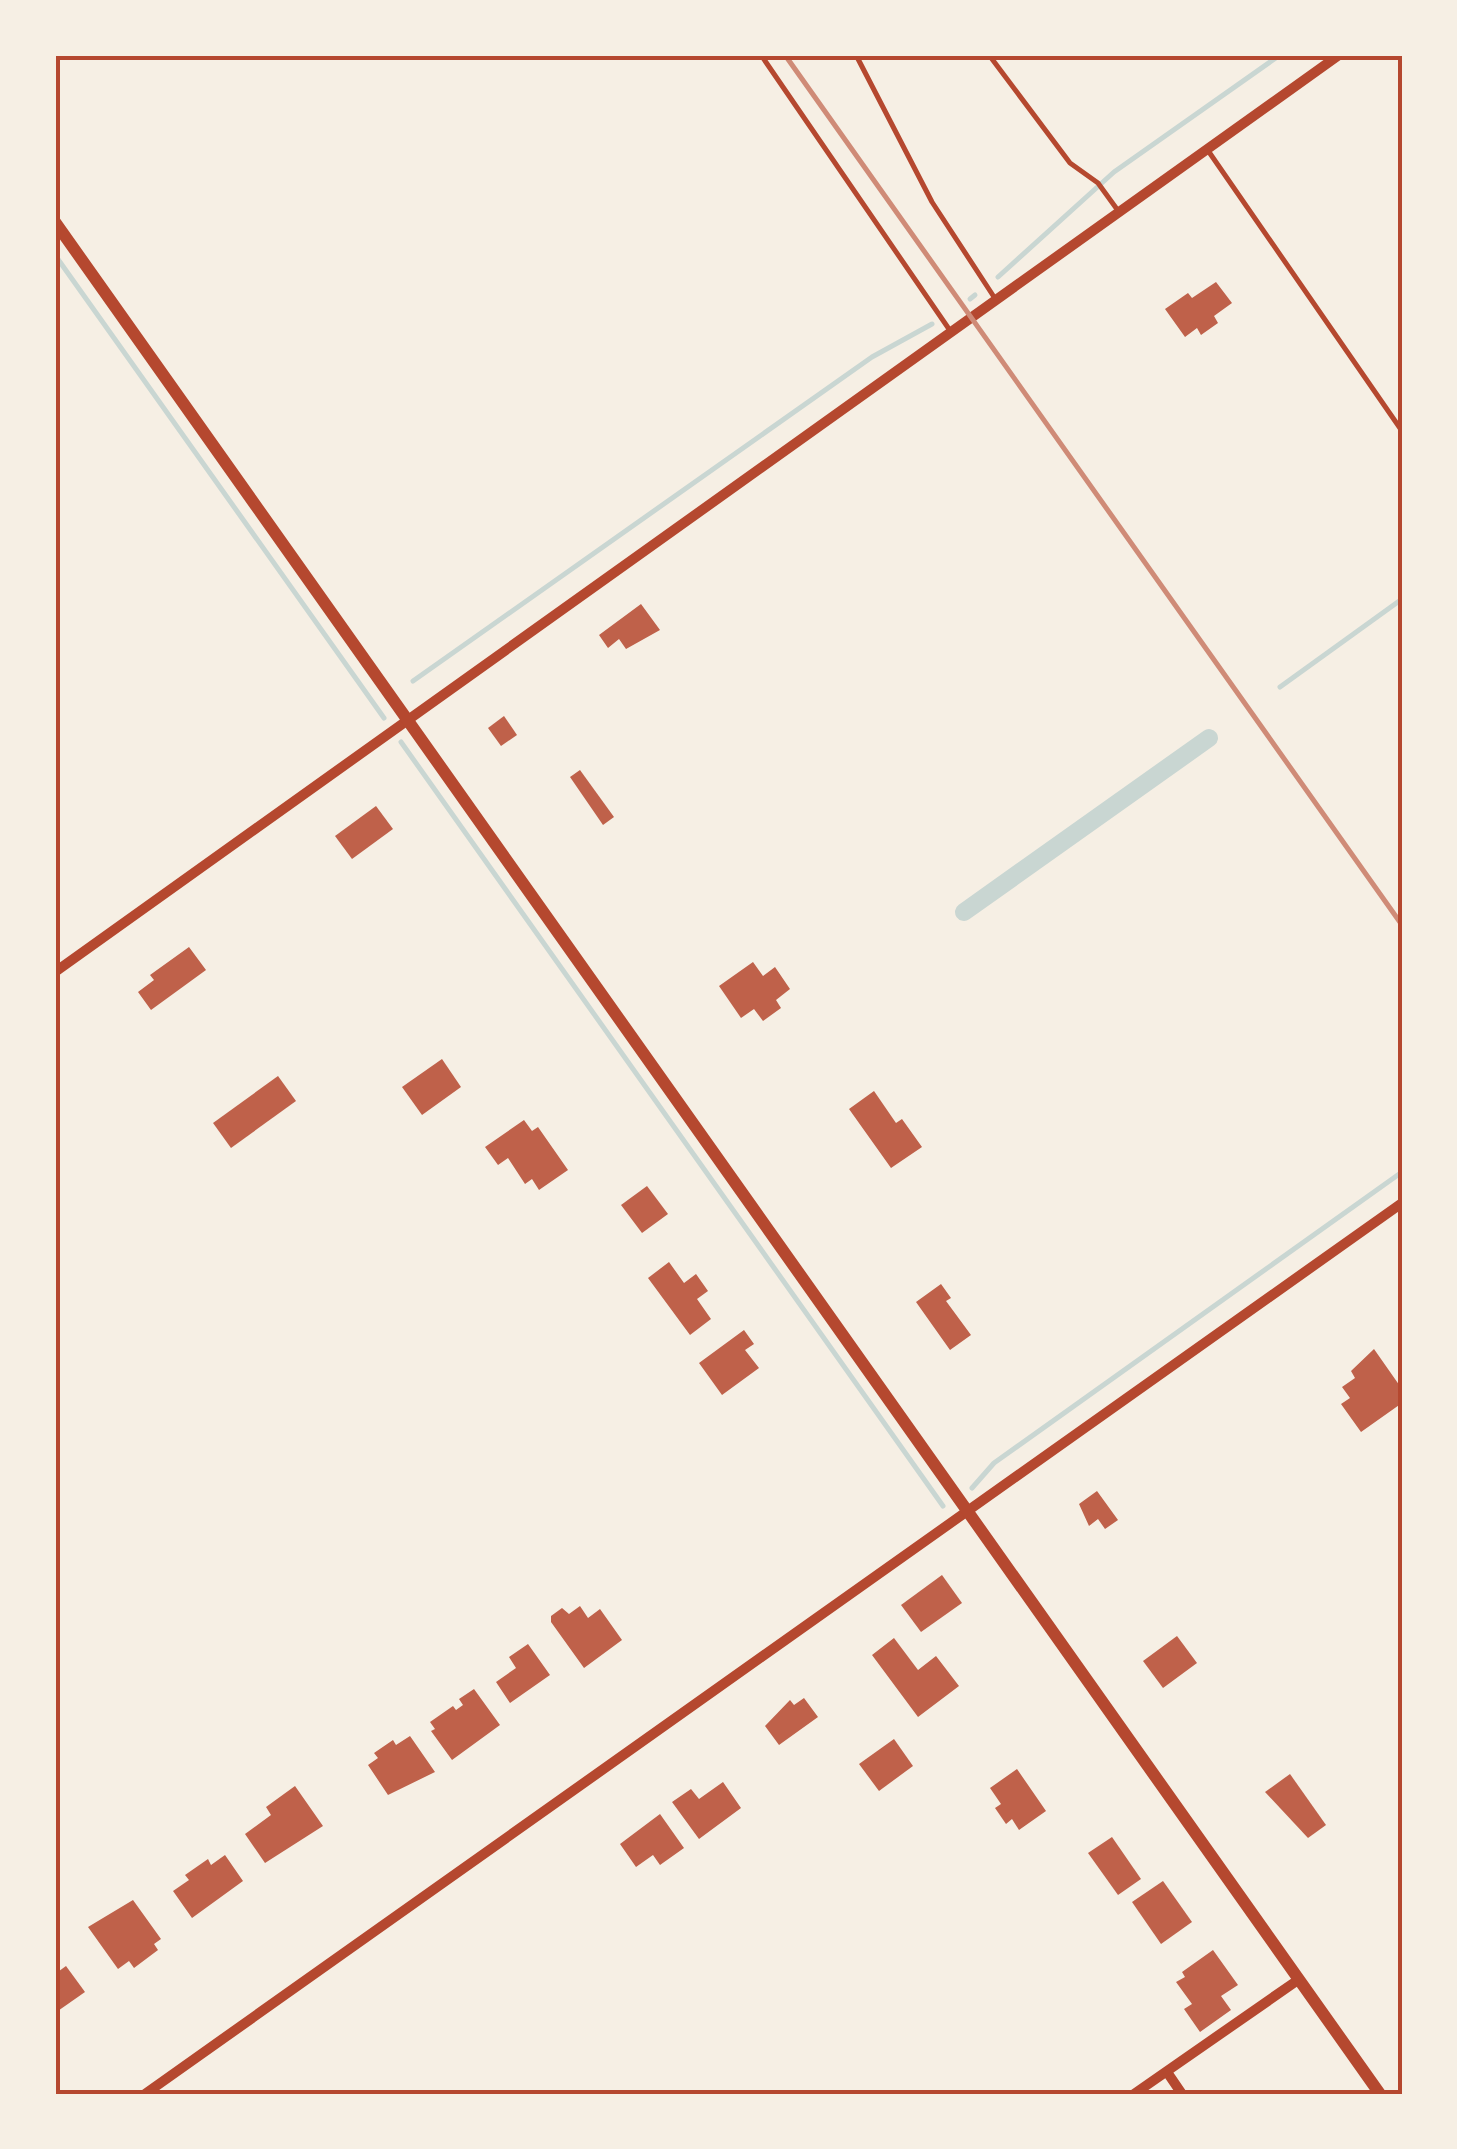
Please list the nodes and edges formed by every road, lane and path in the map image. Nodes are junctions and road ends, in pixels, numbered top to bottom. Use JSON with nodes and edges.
{"nodes":[{"id":1,"x":761,"y":55,"type":"edge"},
{"id":2,"x":856,"y":55,"type":"edge"},
{"id":3,"x":988,"y":55,"type":"edge"},
{"id":4,"x":1339,"y":55,"type":"edge"},
{"id":5,"x":1207,"y":149,"type":"junction"},
{"id":6,"x":1119,"y":212,"type":"junction"},
{"id":7,"x":55,"y":222,"type":"edge"},
{"id":8,"x":996,"y":300,"type":"junction"},
{"id":9,"x":951,"y":332,"type":"junction"},
{"id":10,"x":1402,"y":431,"type":"edge"},
{"id":11,"x":406,"y":720,"type":"junction"},
{"id":12,"x":55,"y":972,"type":"edge"},
{"id":13,"x":1402,"y":1203,"type":"edge"},
{"id":14,"x":968,"y":1513,"type":"junction"},
{"id":15,"x":1298,"y":1980,"type":"junction"},
{"id":16,"x":1166,"y":2072,"type":"junction"},
{"id":17,"x":145,"y":2094,"type":"edge"},
{"id":18,"x":1134,"y":2094,"type":"edge"},
{"id":19,"x":1182,"y":2094,"type":"edge"},
{"id":20,"x":1380,"y":2094,"type":"edge"}],
"edges":[{"from":1,"to":9,"type":"lane"},
{"from":2,"to":8,"type":"lane"},
{"from":3,"to":6,"type":"lane"},
{"from":4,"to":5,"type":"street"},
{"from":5,"to":6,"type":"street"},
{"from":5,"to":10,"type":"lane"},
{"from":6,"to":8,"type":"street"},
{"from":7,"to":11,"type":"street"},
{"from":8,"to":9,"type":"street"},
{"from":9,"to":11,"type":"street"},
{"from":11,"to":12,"type":"street"},
{"from":11,"to":14,"type":"street"},
{"from":13,"to":14,"type":"street"},
{"from":14,"to":15,"type":"street"},
{"from":14,"to":17,"type":"street"},
{"from":15,"to":16,"type":"street"},
{"from":15,"to":20,"type":"street"},
{"from":16,"to":18,"type":"street"},
{"from":16,"to":19,"type":"street"}]}
